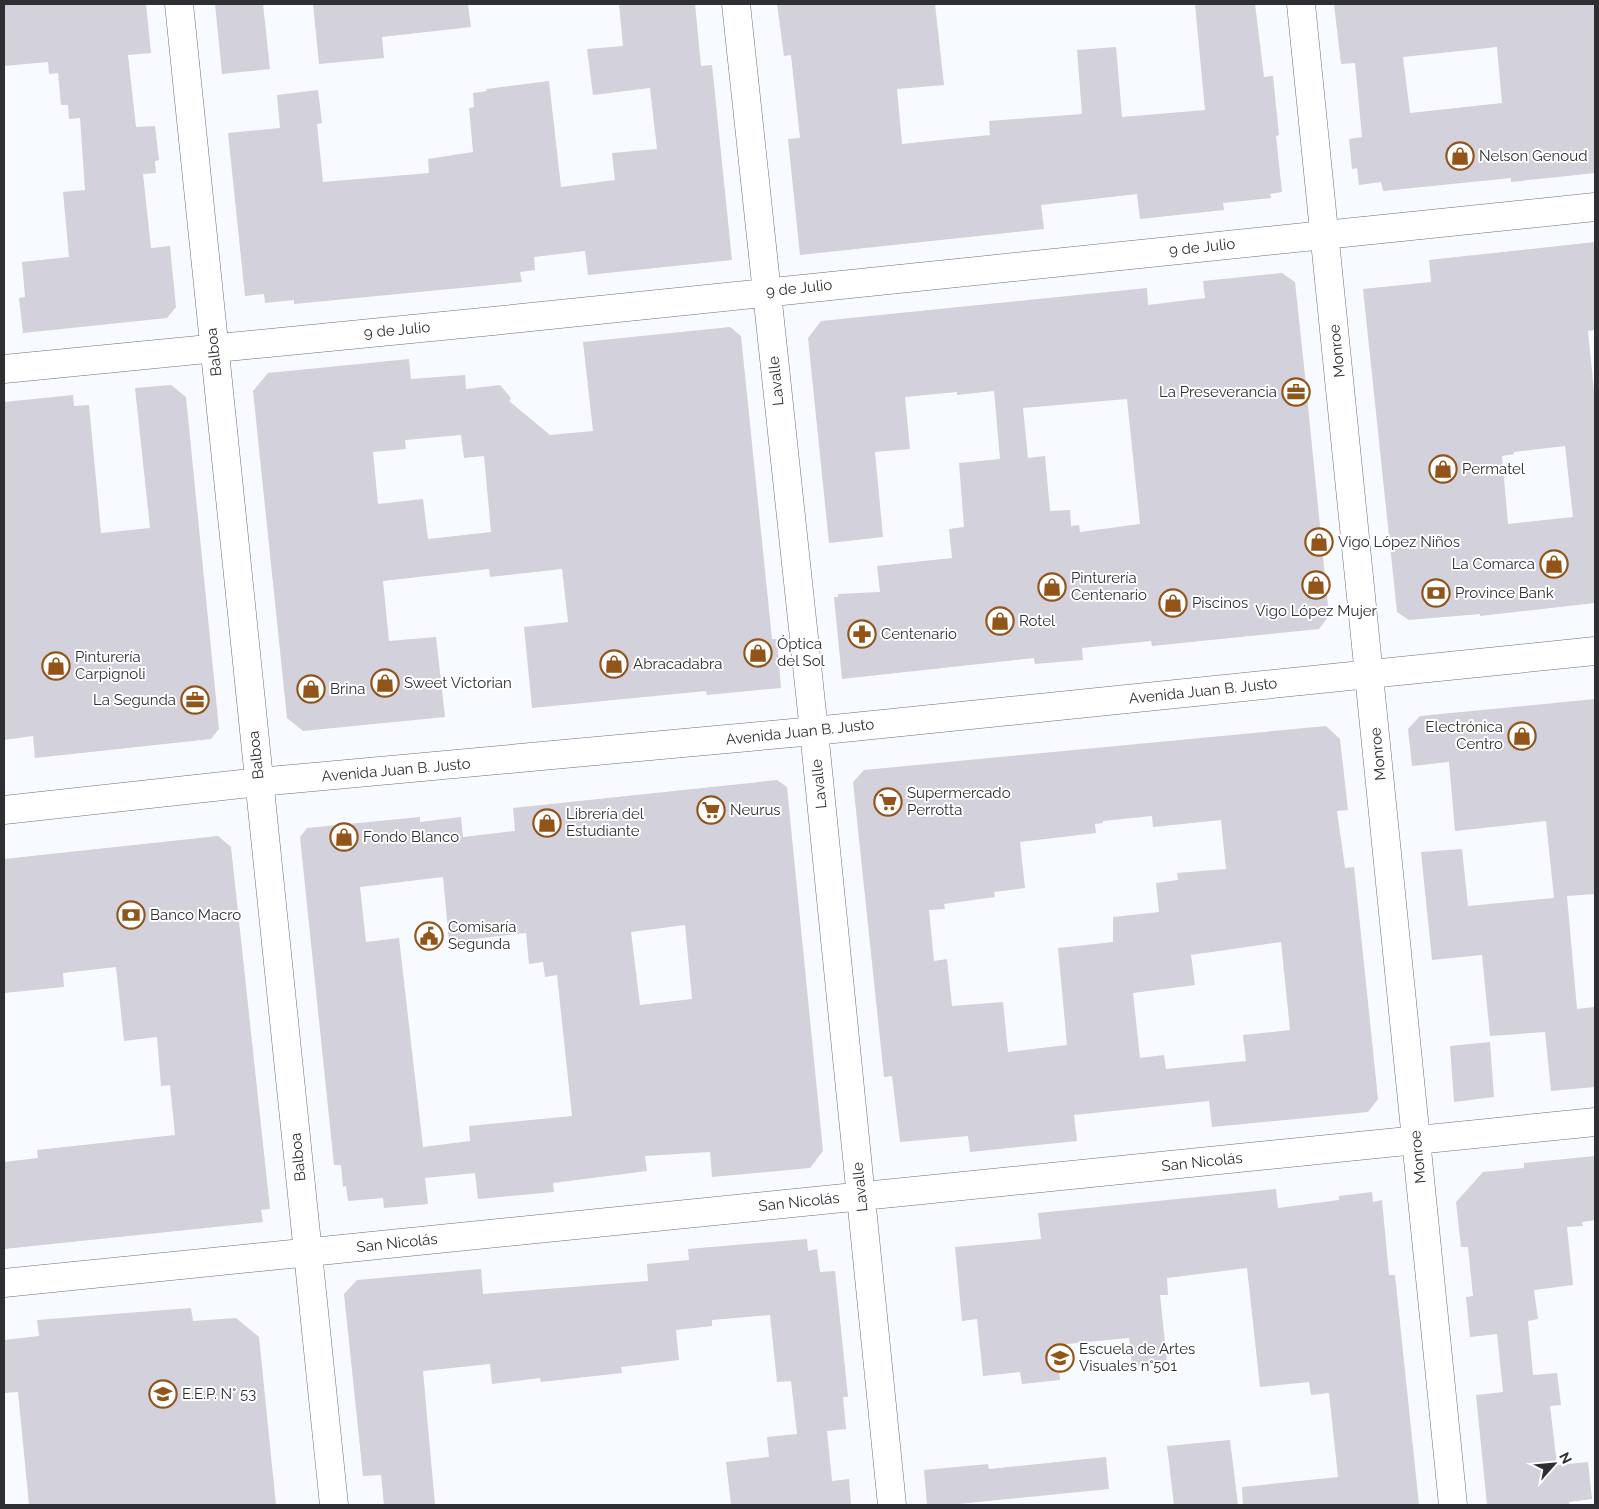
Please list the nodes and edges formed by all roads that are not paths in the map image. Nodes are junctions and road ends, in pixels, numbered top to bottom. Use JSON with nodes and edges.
{"nodes":[{"id":1,"x":178,"y":4,"type":"edge"},
{"id":2,"x":736,"y":4,"type":"edge"},
{"id":3,"x":1301,"y":4,"type":"edge"},
{"id":4,"x":1595,"y":208,"type":"edge"},
{"id":5,"x":1325,"y":235,"type":"junction"},
{"id":6,"x":766,"y":292,"type":"junction"},
{"id":7,"x":213,"y":347,"type":"junction"},
{"id":8,"x":4,"y":369,"type":"edge"},
{"id":9,"x":1595,"y":651,"type":"edge"},
{"id":10,"x":1370,"y":674,"type":"junction"},
{"id":11,"x":814,"y":731,"type":"junction"},
{"id":12,"x":259,"y":782,"type":"junction"},
{"id":13,"x":4,"y":810,"type":"edge"},
{"id":14,"x":1595,"y":1122,"type":"edge"},
{"id":15,"x":1416,"y":1141,"type":"junction"},
{"id":16,"x":861,"y":1196,"type":"junction"},
{"id":17,"x":307,"y":1252,"type":"junction"},
{"id":18,"x":4,"y":1283,"type":"edge"},
{"id":19,"x":334,"y":1505,"type":"edge"},
{"id":20,"x":892,"y":1505,"type":"edge"},
{"id":21,"x":1453,"y":1505,"type":"edge"}],
"edges":[{"from":1,"to":7,"type":"street","name":"Balboa"},
{"from":2,"to":6,"type":"street","name":"Lavalle"},
{"from":3,"to":5,"type":"street","name":"Monroe"},
{"from":4,"to":5,"type":"street","name":"9 de Julio"},
{"from":5,"to":6,"type":"street","name":"9 de Julio"},
{"from":5,"to":10,"type":"street","name":"Monroe"},
{"from":6,"to":7,"type":"street","name":"9 de Julio"},
{"from":6,"to":11,"type":"street","name":"Lavalle"},
{"from":7,"to":8,"type":"street","name":"9 de Julio"},
{"from":7,"to":12,"type":"street","name":"Balboa"},
{"from":9,"to":10,"type":"street","name":"Avenida Juan B. Justo"},
{"from":10,"to":11,"type":"street","name":"Avenida Juan B. Justo"},
{"from":10,"to":15,"type":"street","name":"Monroe"},
{"from":11,"to":12,"type":"street","name":"Avenida Juan B. Justo"},
{"from":11,"to":16,"type":"street","name":"Lavalle"},
{"from":12,"to":13,"type":"street","name":"Avenida Juan B. Justo"},
{"from":12,"to":17,"type":"street","name":"Balboa"},
{"from":14,"to":15,"type":"street","name":"San Nicolás"},
{"from":15,"to":16,"type":"street","name":"San Nicolás"},
{"from":15,"to":21,"type":"street","name":"Monroe"},
{"from":16,"to":17,"type":"street","name":"San Nicolás"},
{"from":16,"to":20,"type":"street","name":"Lavalle"},
{"from":17,"to":18,"type":"street","name":"San Nicolás"},
{"from":17,"to":19,"type":"street","name":"Balboa"}]}
